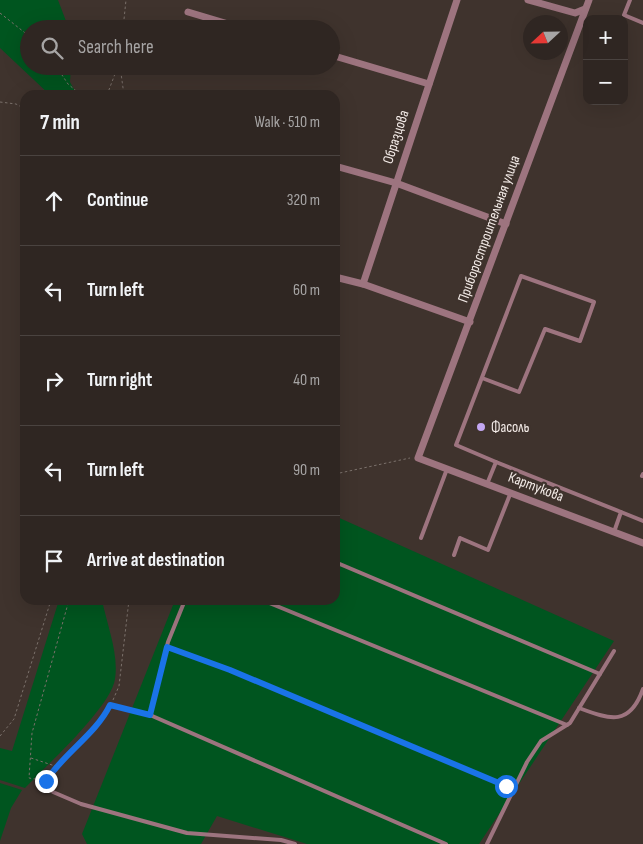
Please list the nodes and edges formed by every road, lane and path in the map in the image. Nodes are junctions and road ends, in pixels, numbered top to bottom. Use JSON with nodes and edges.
{"nodes":[{"id":1,"x":126,"y":0,"type":"edge"},
{"id":2,"x":458,"y":0,"type":"edge"},
{"id":3,"x":528,"y":0,"type":"edge"},
{"id":4,"x":589,"y":0,"type":"edge"},
{"id":5,"x":630,"y":0,"type":"edge"},
{"id":6,"x":585,"y":9,"type":"junction"},
{"id":7,"x":188,"y":12,"type":"dead end"},
{"id":8,"x":0,"y":13,"type":"edge"},
{"id":9,"x":124,"y":20,"type":"edge"},
{"id":10,"x":215,"y":20,"type":"edge"},
{"id":11,"x":643,"y":23,"type":"edge"},
{"id":12,"x":20,"y":29,"type":"edge"},
{"id":13,"x":340,"y":58,"type":"edge"},
{"id":14,"x":62,"y":75,"type":"edge"},
{"id":15,"x":115,"y":75,"type":"edge"},
{"id":16,"x":121,"y":75,"type":"edge"},
{"id":17,"x":429,"y":84,"type":"junction"},
{"id":18,"x":75,"y":90,"type":"edge"},
{"id":19,"x":109,"y":90,"type":"edge"},
{"id":20,"x":123,"y":90,"type":"edge"},
{"id":21,"x":0,"y":102,"type":"edge"},
{"id":22,"x":20,"y":106,"type":"edge"},
{"id":23,"x":340,"y":167,"type":"edge"},
{"id":24,"x":396,"y":183,"type":"junction"},
{"id":25,"x":506,"y":224,"type":"junction"},
{"id":26,"x":340,"y":278,"type":"edge"},
{"id":27,"x":363,"y":284,"type":"junction"},
{"id":28,"x":470,"y":322,"type":"junction"},
{"id":29,"x":482,"y":378,"type":"junction"},
{"id":30,"x":418,"y":458,"type":"junction"},
{"id":31,"x":496,"y":462,"type":"junction"},
{"id":32,"x":447,"y":469,"type":"junction"},
{"id":33,"x":340,"y":473,"type":"edge"},
{"id":34,"x":487,"y":484,"type":"junction"},
{"id":35,"x":511,"y":492,"type":"junction"},
{"id":36,"x":621,"y":512,"type":"junction"},
{"id":37,"x":643,"y":521,"type":"edge"},
{"id":38,"x":614,"y":532,"type":"junction"},
{"id":39,"x":421,"y":538,"type":"dead end"},
{"id":40,"x":643,"y":544,"type":"edge"},
{"id":41,"x":454,"y":555,"type":"dead end"},
{"id":42,"x":340,"y":564,"type":"edge"},
{"id":43,"x":49,"y":605,"type":"edge"},
{"id":44,"x":68,"y":605,"type":"edge"},
{"id":45,"x":128,"y":605,"type":"edge"},
{"id":46,"x":183,"y":605,"type":"edge"},
{"id":47,"x":274,"y":605,"type":"edge"},
{"id":48,"x":167,"y":647,"type":"junction"},
{"id":49,"x":614,"y":651,"type":"dead end"},
{"id":50,"x":600,"y":674,"type":"junction"},
{"id":51,"x":643,"y":689,"type":"edge"},
{"id":52,"x":110,"y":705,"type":"junction"},
{"id":53,"x":579,"y":708,"type":"junction"},
{"id":54,"x":150,"y":715,"type":"junction"},
{"id":55,"x":567,"y":725,"type":"junction"},
{"id":56,"x":0,"y":736,"type":"edge"},
{"id":57,"x":30,"y":758,"type":"junction"},
{"id":58,"x":56,"y":766,"type":"junction"},
{"id":59,"x":46,"y":781,"type":"junction"},
{"id":60,"x":513,"y":789,"type":"junction"},
{"id":61,"x":296,"y":844,"type":"edge"},
{"id":62,"x":446,"y":844,"type":"edge"},
{"id":63,"x":487,"y":844,"type":"edge"}],
"edges":[{"from":1,"to":9,"type":"path"},
{"from":2,"to":17,"type":"street","name":"Образцова"},
{"from":3,"to":6,"type":"street"},
{"from":4,"to":6,"type":"street","name":"Приборостроительная улица"},
{"from":5,"to":11,"type":"lane"},
{"from":6,"to":25,"type":"street","name":"Приборостроительная улица"},
{"from":7,"to":10,"type":"street"},
{"from":8,"to":12,"type":"path"},
{"from":13,"to":17,"type":"street"},
{"from":14,"to":18,"type":"path"},
{"from":15,"to":19,"type":"path"},
{"from":16,"to":20,"type":"path"},
{"from":17,"to":24,"type":"street","name":"Образцова"},
{"from":21,"to":22,"type":"path"},
{"from":23,"to":24,"type":"street"},
{"from":24,"to":25,"type":"street"},
{"from":24,"to":27,"type":"street","name":"Образцова"},
{"from":25,"to":28,"type":"street","name":"Приборостроительная улица"},
{"from":26,"to":27,"type":"street"},
{"from":27,"to":28,"type":"street"},
{"from":28,"to":30,"type":"street","name":"Приборостроительная улица"},
{"from":29,"to":29,"type":"lane"},
{"from":29,"to":31,"type":"lane"},
{"from":30,"to":32,"type":"street","name":"Картукова"},
{"from":30,"to":33,"type":"path"},
{"from":31,"to":34,"type":"lane"},
{"from":31,"to":36,"type":"lane"},
{"from":32,"to":34,"type":"street","name":"Картукова"},
{"from":32,"to":39,"type":"lane"},
{"from":34,"to":35,"type":"street","name":"Картукова"},
{"from":35,"to":38,"type":"street","name":"Картукова"},
{"from":35,"to":41,"type":"lane"},
{"from":36,"to":37,"type":"lane"},
{"from":36,"to":38,"type":"lane"},
{"from":38,"to":40,"type":"street","name":"Картукова"},
{"from":42,"to":50,"type":"lane"},
{"from":43,"to":56,"type":"path"},
{"from":44,"to":57,"type":"path"},
{"from":45,"to":52,"type":"path"},
{"from":46,"to":48,"type":"lane"},
{"from":47,"to":55,"type":"lane"},
{"from":48,"to":54,"type":"lane"},
{"from":48,"to":60,"type":"lane"},
{"from":49,"to":50,"type":"lane"},
{"from":50,"to":53,"type":"lane"},
{"from":51,"to":53,"type":"lane"},
{"from":52,"to":54,"type":"lane"},
{"from":52,"to":58,"type":"path"},
{"from":53,"to":55,"type":"lane"},
{"from":54,"to":62,"type":"lane"},
{"from":55,"to":60,"type":"lane"},
{"from":57,"to":58,"type":"path"},
{"from":57,"to":59,"type":"path"},
{"from":58,"to":59,"type":"path"},
{"from":59,"to":61,"type":"lane"},
{"from":60,"to":63,"type":"lane"}]}
